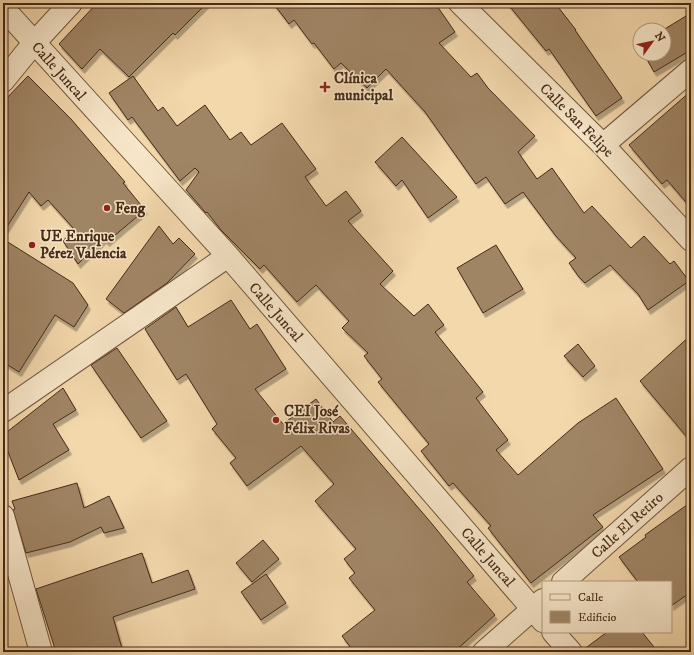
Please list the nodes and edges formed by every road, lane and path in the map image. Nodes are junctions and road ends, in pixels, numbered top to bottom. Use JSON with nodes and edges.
{"nodes":[{"id":1,"x":71,"y":3,"type":"edge"},
{"id":2,"x":460,"y":3,"type":"edge"},
{"id":3,"x":3,"y":8,"type":"edge"},
{"id":4,"x":34,"y":43,"type":"junction"},
{"id":5,"x":691,"y":70,"type":"edge"},
{"id":6,"x":3,"y":81,"type":"edge"},
{"id":7,"x":603,"y":145,"type":"junction"},
{"id":8,"x":691,"y":240,"type":"edge"},
{"id":9,"x":228,"y":256,"type":"junction"},
{"id":10,"x":3,"y":411,"type":"edge"},
{"id":11,"x":691,"y":468,"type":"edge"},
{"id":12,"x":3,"y":516,"type":"edge"},
{"id":13,"x":564,"y":581,"type":"edge"},
{"id":14,"x":540,"y":610,"type":"edge"},
{"id":15,"x":554,"y":633,"type":"edge"},
{"id":16,"x":41,"y":652,"type":"edge"},
{"id":17,"x":484,"y":652,"type":"edge"},
{"id":18,"x":571,"y":652,"type":"edge"}],
"edges":[{"from":1,"to":4,"type":"street"},
{"from":2,"to":7,"type":"street","name":"Calle San Felipe"},
{"from":3,"to":4,"type":"street","name":"Calle Juncal"},
{"from":4,"to":6,"type":"street"},
{"from":4,"to":9,"type":"street","name":"Calle Juncal"},
{"from":5,"to":7,"type":"street"},
{"from":7,"to":8,"type":"street","name":"Calle San Felipe"},
{"from":9,"to":10,"type":"street"},
{"from":9,"to":14,"type":"street","name":"Calle Juncal"},
{"from":11,"to":13,"type":"street","name":"Calle El Retiro"},
{"from":12,"to":16,"type":"street"},
{"from":14,"to":17,"type":"street"},
{"from":15,"to":18,"type":"street"}]}
